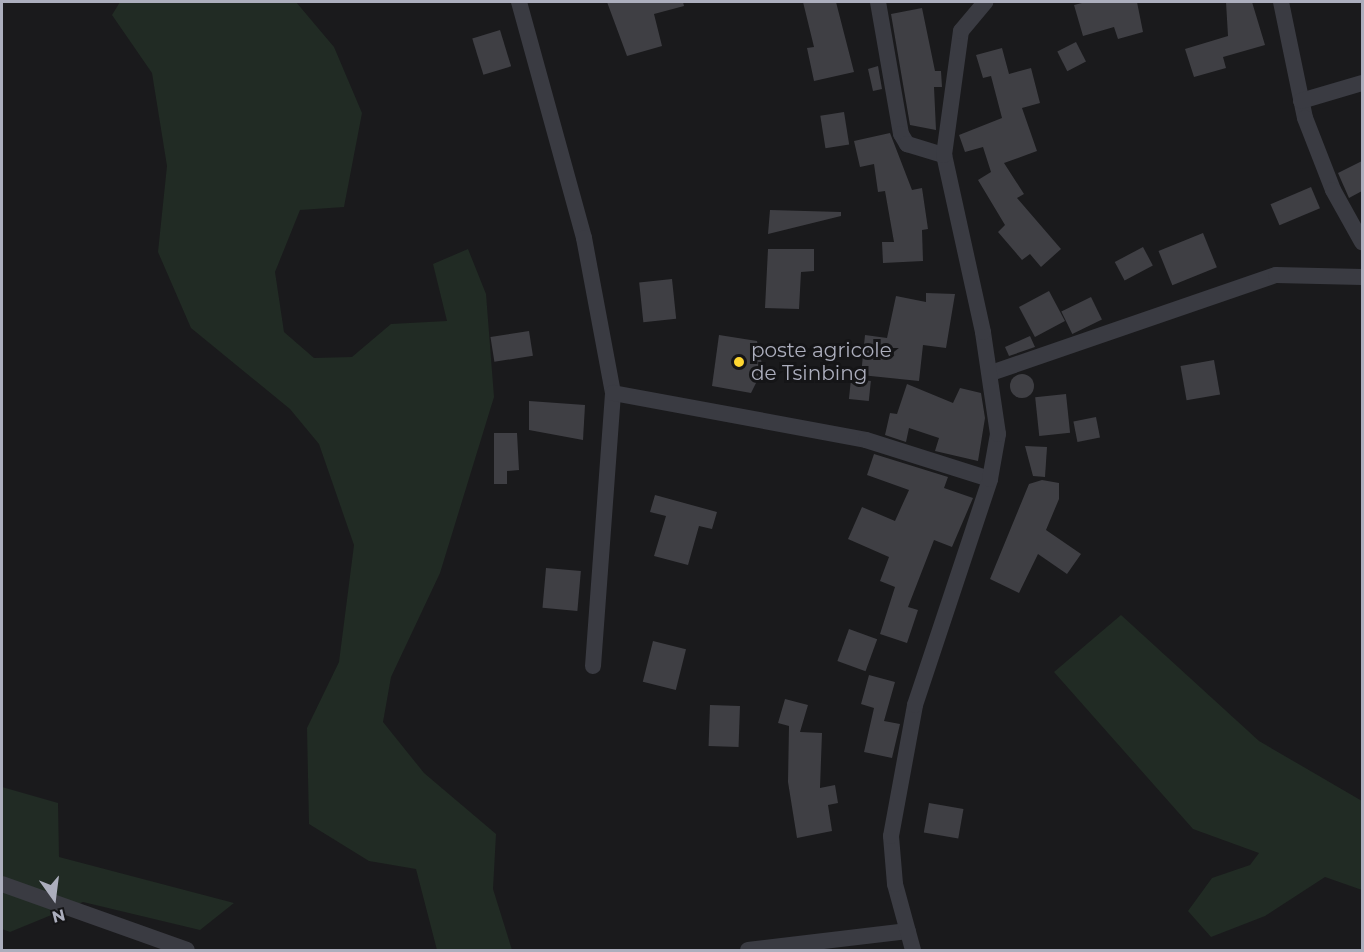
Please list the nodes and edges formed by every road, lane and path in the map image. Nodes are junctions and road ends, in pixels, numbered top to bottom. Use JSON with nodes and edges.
{"nodes":[{"id":1,"x":519,"y":2,"type":"edge"},
{"id":2,"x":878,"y":2,"type":"edge"},
{"id":3,"x":985,"y":2,"type":"edge"},
{"id":4,"x":1281,"y":2,"type":"edge"},
{"id":5,"x":1362,"y":83,"type":"edge"},
{"id":6,"x":1301,"y":101,"type":"junction"},
{"id":7,"x":944,"y":155,"type":"junction"},
{"id":8,"x":1362,"y":242,"type":"edge"},
{"id":9,"x":1362,"y":276,"type":"edge"},
{"id":10,"x":991,"y":373,"type":"junction"},
{"id":11,"x":613,"y":393,"type":"junction"},
{"id":12,"x":990,"y":479,"type":"junction"},
{"id":13,"x":593,"y":666,"type":"dead end"},
{"id":14,"x":2,"y":884,"type":"edge"},
{"id":15,"x":908,"y":931,"type":"junction"},
{"id":16,"x":187,"y":951,"type":"edge"},
{"id":17,"x":748,"y":951,"type":"edge"},
{"id":18,"x":913,"y":951,"type":"edge"}],
"edges":[{"from":1,"to":11,"type":"street"},
{"from":2,"to":7,"type":"street"},
{"from":3,"to":7,"type":"street"},
{"from":4,"to":6,"type":"street"},
{"from":5,"to":6,"type":"street"},
{"from":6,"to":8,"type":"street"},
{"from":7,"to":10,"type":"street"},
{"from":9,"to":10,"type":"street"},
{"from":10,"to":12,"type":"street"},
{"from":11,"to":12,"type":"street"},
{"from":11,"to":13,"type":"street"},
{"from":12,"to":15,"type":"street"},
{"from":14,"to":16,"type":"street"},
{"from":15,"to":17,"type":"street"},
{"from":15,"to":18,"type":"street"}]}
